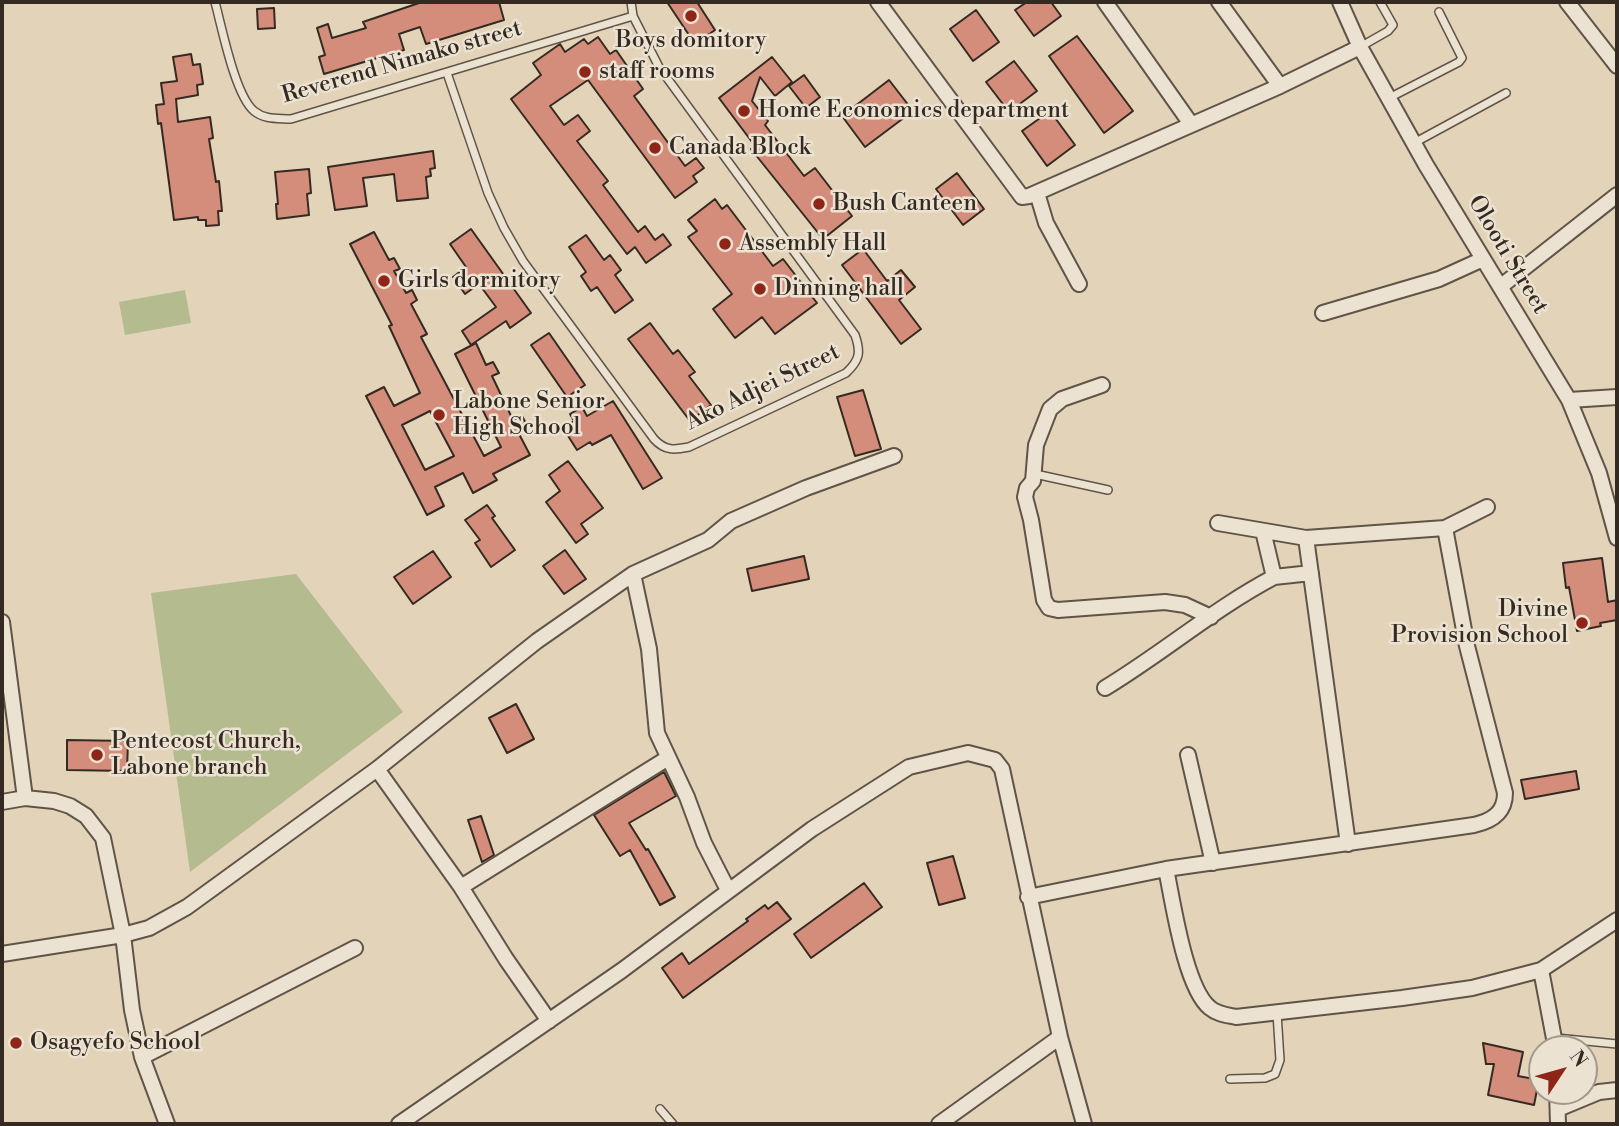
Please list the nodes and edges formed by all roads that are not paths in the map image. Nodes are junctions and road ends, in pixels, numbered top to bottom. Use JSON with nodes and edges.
{"nodes":[{"id":1,"x":215,"y":2,"type":"edge"},
{"id":2,"x":631,"y":2,"type":"edge"},
{"id":3,"x":878,"y":2,"type":"edge"},
{"id":4,"x":1105,"y":2,"type":"edge"},
{"id":5,"x":1219,"y":2,"type":"edge"},
{"id":6,"x":1380,"y":2,"type":"edge"},
{"id":7,"x":1567,"y":2,"type":"edge"},
{"id":8,"x":1343,"y":3,"type":"edge"},
{"id":9,"x":1439,"y":12,"type":"dead end"},
{"id":10,"x":633,"y":16,"type":"junction"},
{"id":11,"x":1360,"y":47,"type":"junction"},
{"id":12,"x":1617,"y":66,"type":"edge"},
{"id":13,"x":447,"y":73,"type":"junction"},
{"id":14,"x":1280,"y":86,"type":"junction"},
{"id":15,"x":1506,"y":93,"type":"dead end"},
{"id":16,"x":1389,"y":98,"type":"junction"},
{"id":17,"x":1191,"y":124,"type":"junction"},
{"id":18,"x":1414,"y":143,"type":"junction"},
{"id":19,"x":1037,"y":193,"type":"junction"},
{"id":20,"x":1617,"y":195,"type":"edge"},
{"id":21,"x":1483,"y":259,"type":"junction"},
{"id":22,"x":1079,"y":284,"type":"dead end"},
{"id":23,"x":1500,"y":287,"type":"junction"},
{"id":24,"x":1323,"y":313,"type":"dead end"},
{"id":25,"x":1102,"y":385,"type":"dead end"},
{"id":26,"x":1617,"y":397,"type":"edge"},
{"id":27,"x":1569,"y":400,"type":"junction"},
{"id":28,"x":894,"y":456,"type":"dead end"},
{"id":29,"x":1035,"y":474,"type":"junction"},
{"id":30,"x":1108,"y":490,"type":"dead end"},
{"id":31,"x":1487,"y":508,"type":"dead end"},
{"id":32,"x":1218,"y":523,"type":"dead end"},
{"id":33,"x":1445,"y":528,"type":"junction"},
{"id":34,"x":1263,"y":531,"type":"junction"},
{"id":35,"x":1306,"y":538,"type":"junction"},
{"id":36,"x":1617,"y":538,"type":"edge"},
{"id":37,"x":1311,"y":573,"type":"junction"},
{"id":38,"x":633,"y":574,"type":"junction"},
{"id":39,"x":1275,"y":577,"type":"junction"},
{"id":40,"x":1211,"y":617,"type":"junction"},
{"id":41,"x":2,"y":622,"type":"edge"},
{"id":42,"x":1105,"y":688,"type":"dead end"},
{"id":43,"x":1188,"y":755,"type":"dead end"},
{"id":44,"x":668,"y":758,"type":"junction"},
{"id":45,"x":377,"y":769,"type":"junction"},
{"id":46,"x":25,"y":798,"type":"junction"},
{"id":47,"x":2,"y":802,"type":"edge"},
{"id":48,"x":1348,"y":844,"type":"junction"},
{"id":49,"x":1213,"y":863,"type":"junction"},
{"id":50,"x":1166,"y":869,"type":"junction"},
{"id":51,"x":461,"y":887,"type":"junction"},
{"id":52,"x":728,"y":890,"type":"junction"},
{"id":53,"x":1028,"y":897,"type":"junction"},
{"id":54,"x":1617,"y":920,"type":"edge"},
{"id":55,"x":123,"y":935,"type":"junction"},
{"id":56,"x":355,"y":948,"type":"dead end"},
{"id":57,"x":2,"y":954,"type":"edge"},
{"id":58,"x":1541,"y":970,"type":"junction"},
{"id":59,"x":1277,"y":1013,"type":"junction"},
{"id":60,"x":549,"y":1021,"type":"junction"},
{"id":61,"x":1554,"y":1035,"type":"edge"},
{"id":62,"x":1060,"y":1037,"type":"junction"},
{"id":63,"x":1598,"y":1044,"type":"edge"},
{"id":64,"x":1617,"y":1044,"type":"edge"},
{"id":65,"x":142,"y":1057,"type":"junction"},
{"id":66,"x":1230,"y":1079,"type":"dead end"},
{"id":67,"x":1617,"y":1090,"type":"edge"},
{"id":68,"x":1558,"y":1105,"type":"edge"},
{"id":69,"x":660,"y":1109,"type":"dead end"},
{"id":70,"x":1558,"y":1109,"type":"junction"},
{"id":71,"x":167,"y":1124,"type":"edge"},
{"id":72,"x":399,"y":1124,"type":"edge"},
{"id":73,"x":673,"y":1124,"type":"edge"},
{"id":74,"x":939,"y":1124,"type":"edge"},
{"id":75,"x":1084,"y":1124,"type":"edge"},
{"id":76,"x":1558,"y":1124,"type":"edge"}],
"edges":[{"from":1,"to":13,"type":"lane","name":"Reverend Nimako street"},
{"from":2,"to":10,"type":"lane"},
{"from":3,"to":19,"type":"street"},
{"from":4,"to":17,"type":"street"},
{"from":5,"to":14,"type":"street"},
{"from":6,"to":11,"type":"lane"},
{"from":7,"to":12,"type":"street"},
{"from":8,"to":11,"type":"street","name":"Olooti Street"},
{"from":9,"to":16,"type":"lane"},
{"from":10,"to":13,"type":"lane","name":"Reverend Nimako street"},
{"from":10,"to":13,"type":"lane","name":"Ako Adjei Street"},
{"from":11,"to":14,"type":"street"},
{"from":11,"to":16,"type":"street","name":"Olooti Street"},
{"from":14,"to":17,"type":"street"},
{"from":15,"to":18,"type":"lane"},
{"from":16,"to":18,"type":"street","name":"Olooti Street"},
{"from":17,"to":19,"type":"street"},
{"from":18,"to":21,"type":"street","name":"Olooti Street"},
{"from":19,"to":22,"type":"street"},
{"from":20,"to":23,"type":"street"},
{"from":21,"to":23,"type":"street","name":"Olooti Street"},
{"from":21,"to":24,"type":"street"},
{"from":23,"to":27,"type":"street","name":"Olooti Street"},
{"from":25,"to":29,"type":"street"},
{"from":26,"to":27,"type":"street"},
{"from":27,"to":36,"type":"street","name":"Olooti Street"},
{"from":28,"to":38,"type":"street"},
{"from":29,"to":30,"type":"lane"},
{"from":29,"to":40,"type":"street"},
{"from":31,"to":33,"type":"street"},
{"from":32,"to":34,"type":"street"},
{"from":33,"to":35,"type":"street"},
{"from":33,"to":48,"type":"street"},
{"from":34,"to":35,"type":"street"},
{"from":34,"to":39,"type":"street"},
{"from":35,"to":37,"type":"street"},
{"from":37,"to":39,"type":"street"},
{"from":37,"to":48,"type":"street"},
{"from":38,"to":44,"type":"street"},
{"from":38,"to":45,"type":"street"},
{"from":39,"to":40,"type":"street"},
{"from":40,"to":42,"type":"street"},
{"from":41,"to":46,"type":"street"},
{"from":43,"to":49,"type":"street"},
{"from":44,"to":51,"type":"street"},
{"from":44,"to":52,"type":"street"},
{"from":45,"to":51,"type":"street"},
{"from":45,"to":55,"type":"street"},
{"from":46,"to":47,"type":"street"},
{"from":46,"to":55,"type":"street"},
{"from":48,"to":49,"type":"street"},
{"from":49,"to":50,"type":"street"},
{"from":50,"to":53,"type":"street"},
{"from":50,"to":59,"type":"street"},
{"from":51,"to":60,"type":"street"},
{"from":52,"to":53,"type":"street"},
{"from":52,"to":60,"type":"street"},
{"from":53,"to":62,"type":"street"},
{"from":54,"to":58,"type":"street"},
{"from":55,"to":57,"type":"street"},
{"from":55,"to":65,"type":"street"},
{"from":56,"to":65,"type":"street"},
{"from":58,"to":59,"type":"street"},
{"from":58,"to":61,"type":"street"},
{"from":59,"to":66,"type":"lane"},
{"from":60,"to":72,"type":"street"},
{"from":62,"to":74,"type":"street"},
{"from":62,"to":75,"type":"street"},
{"from":63,"to":64,"type":"lane"},
{"from":65,"to":71,"type":"street"},
{"from":67,"to":70,"type":"street"},
{"from":68,"to":70,"type":"street"},
{"from":69,"to":73,"type":"lane"},
{"from":70,"to":76,"type":"street"}]}
